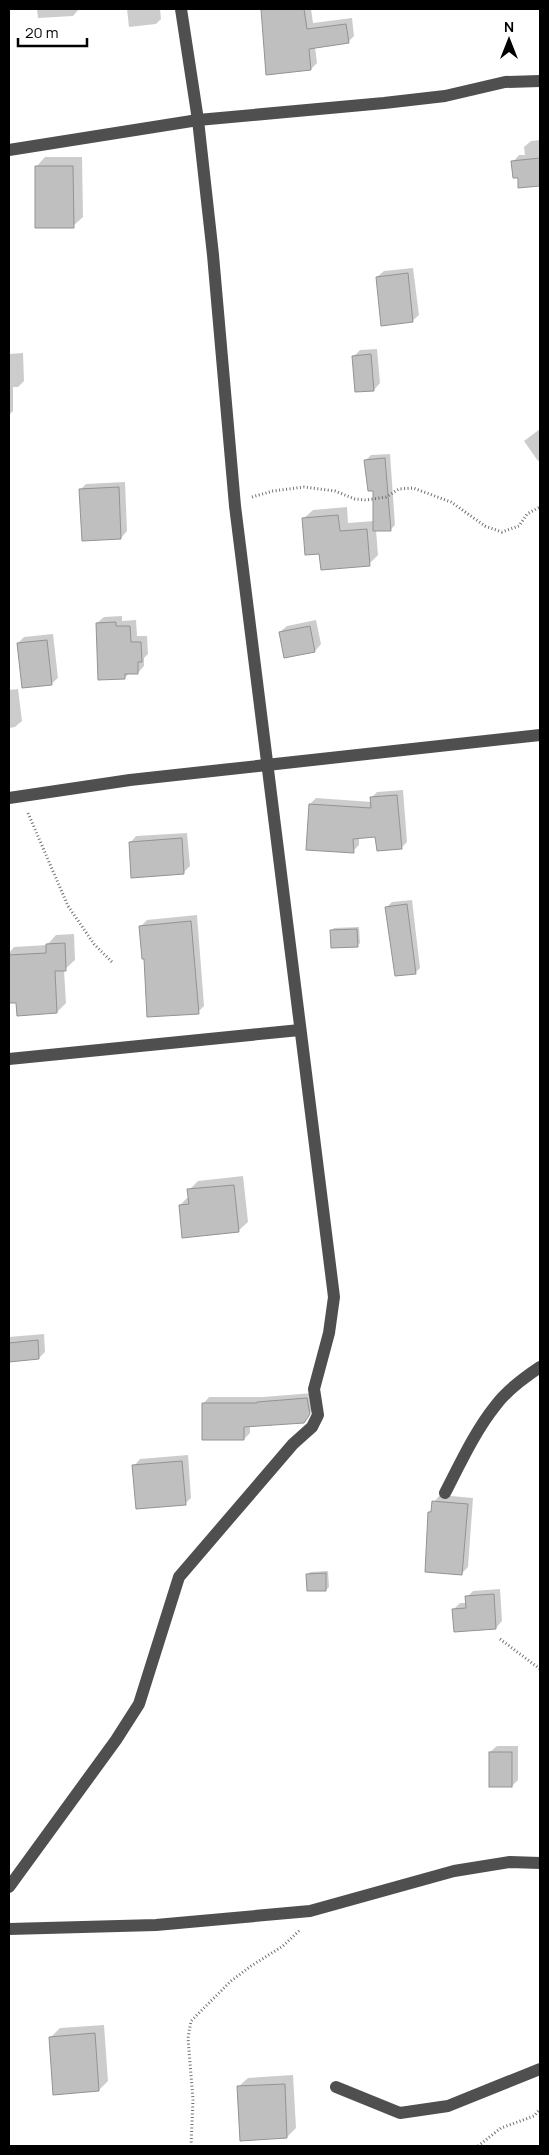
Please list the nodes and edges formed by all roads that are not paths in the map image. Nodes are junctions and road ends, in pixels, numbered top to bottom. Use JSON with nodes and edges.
{"nodes":[{"id":1,"x":181,"y":9,"type":"edge"},
{"id":2,"x":540,"y":81,"type":"edge"},
{"id":3,"x":198,"y":120,"type":"junction"},
{"id":4,"x":9,"y":150,"type":"edge"},
{"id":5,"x":540,"y":736,"type":"edge"},
{"id":6,"x":266,"y":765,"type":"junction"},
{"id":7,"x":15,"y":797,"type":"edge"},
{"id":8,"x":300,"y":1030,"type":"junction"},
{"id":9,"x":9,"y":1059,"type":"edge"},
{"id":10,"x":540,"y":1367,"type":"edge"},
{"id":11,"x":445,"y":1493,"type":"dead end"},
{"id":12,"x":540,"y":1863,"type":"edge"},
{"id":13,"x":9,"y":1887,"type":"edge"},
{"id":14,"x":9,"y":1930,"type":"edge"},
{"id":15,"x":540,"y":2069,"type":"edge"},
{"id":16,"x":336,"y":2087,"type":"dead end"}],
"edges":[{"from":1,"to":3,"type":"street"},
{"from":2,"to":3,"type":"street"},
{"from":3,"to":4,"type":"street"},
{"from":3,"to":6,"type":"street"},
{"from":5,"to":6,"type":"street"},
{"from":6,"to":7,"type":"street"},
{"from":6,"to":8,"type":"street"},
{"from":8,"to":9,"type":"street"},
{"from":8,"to":13,"type":"street"},
{"from":10,"to":11,"type":"street"},
{"from":12,"to":14,"type":"street"},
{"from":15,"to":16,"type":"street"}]}
